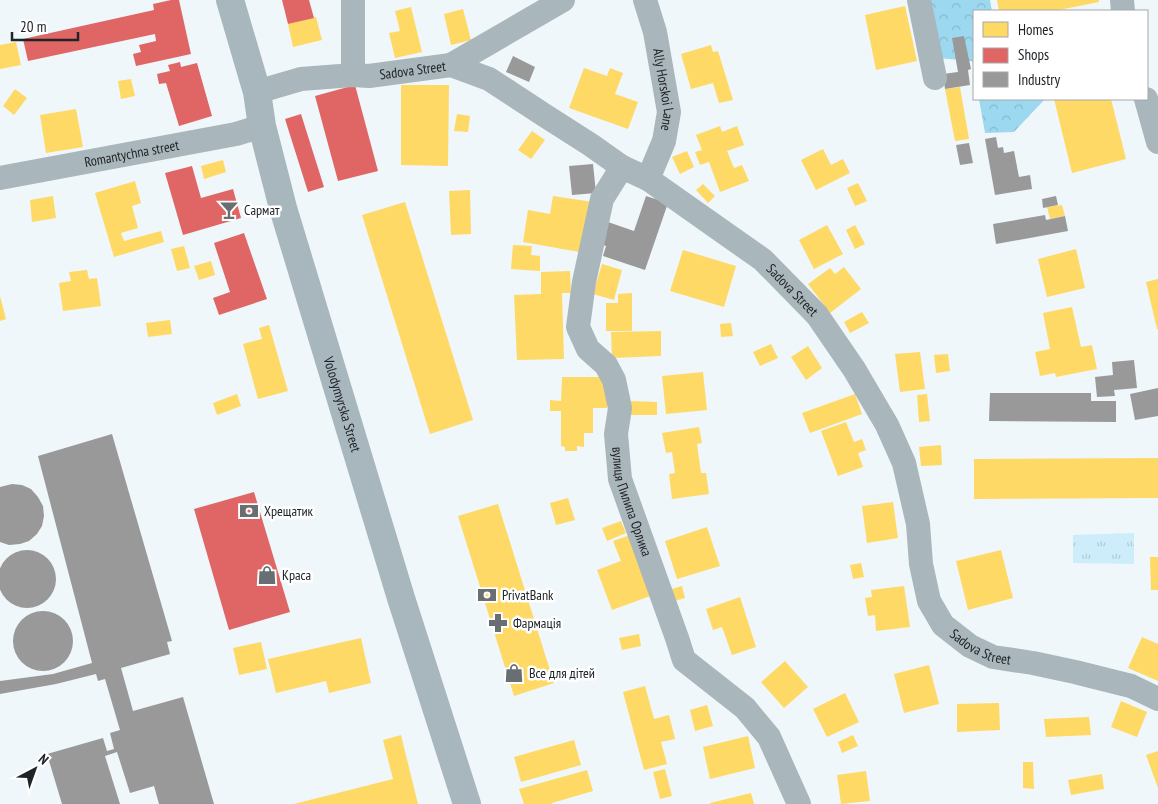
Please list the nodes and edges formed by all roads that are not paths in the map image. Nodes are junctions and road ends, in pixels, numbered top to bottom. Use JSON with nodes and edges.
{"nodes":[{"id":1,"x":230,"y":0,"type":"edge"},
{"id":2,"x":353,"y":0,"type":"edge"},
{"id":3,"x":563,"y":0,"type":"edge"},
{"id":4,"x":645,"y":0,"type":"edge"},
{"id":5,"x":919,"y":0,"type":"edge"},
{"id":6,"x":451,"y":65,"type":"junction"},
{"id":7,"x":353,"y":75,"type":"junction"},
{"id":8,"x":935,"y":78,"type":"dead end"},
{"id":9,"x":257,"y":92,"type":"junction"},
{"id":10,"x":1146,"y":100,"type":"edge"},
{"id":11,"x":262,"y":126,"type":"junction"},
{"id":12,"x":1157,"y":134,"type":"edge"},
{"id":13,"x":622,"y":167,"type":"junction"},
{"id":14,"x":0,"y":178,"type":"edge"},
{"id":15,"x":648,"y":180,"type":"junction"},
{"id":16,"x":1158,"y":699,"type":"edge"},
{"id":17,"x":467,"y":804,"type":"edge"},
{"id":18,"x":798,"y":804,"type":"edge"}],
"edges":[{"from":1,"to":9,"type":"main road","name":"Volodymyrska Street"},
{"from":2,"to":7,"type":"street"},
{"from":3,"to":6,"type":"street"},
{"from":4,"to":15,"type":"street","name":"Ally Horskoi Lane"},
{"from":5,"to":8,"type":"street"},
{"from":6,"to":7,"type":"street","name":"Sadova Street"},
{"from":6,"to":13,"type":"street","name":"Sadova Street"},
{"from":7,"to":9,"type":"street","name":"Sadova Street"},
{"from":9,"to":11,"type":"main road","name":"Volodymyrska Street"},
{"from":10,"to":12,"type":"street"},
{"from":11,"to":14,"type":"street","name":"Romantychna street"},
{"from":11,"to":17,"type":"main road","name":"Volodymyrska Street"},
{"from":13,"to":15,"type":"street","name":"Sadova Street"},
{"from":13,"to":18,"type":"street","name":"вулиця Пилипа Орлика"},
{"from":15,"to":16,"type":"street","name":"Sadova Street"}]}
